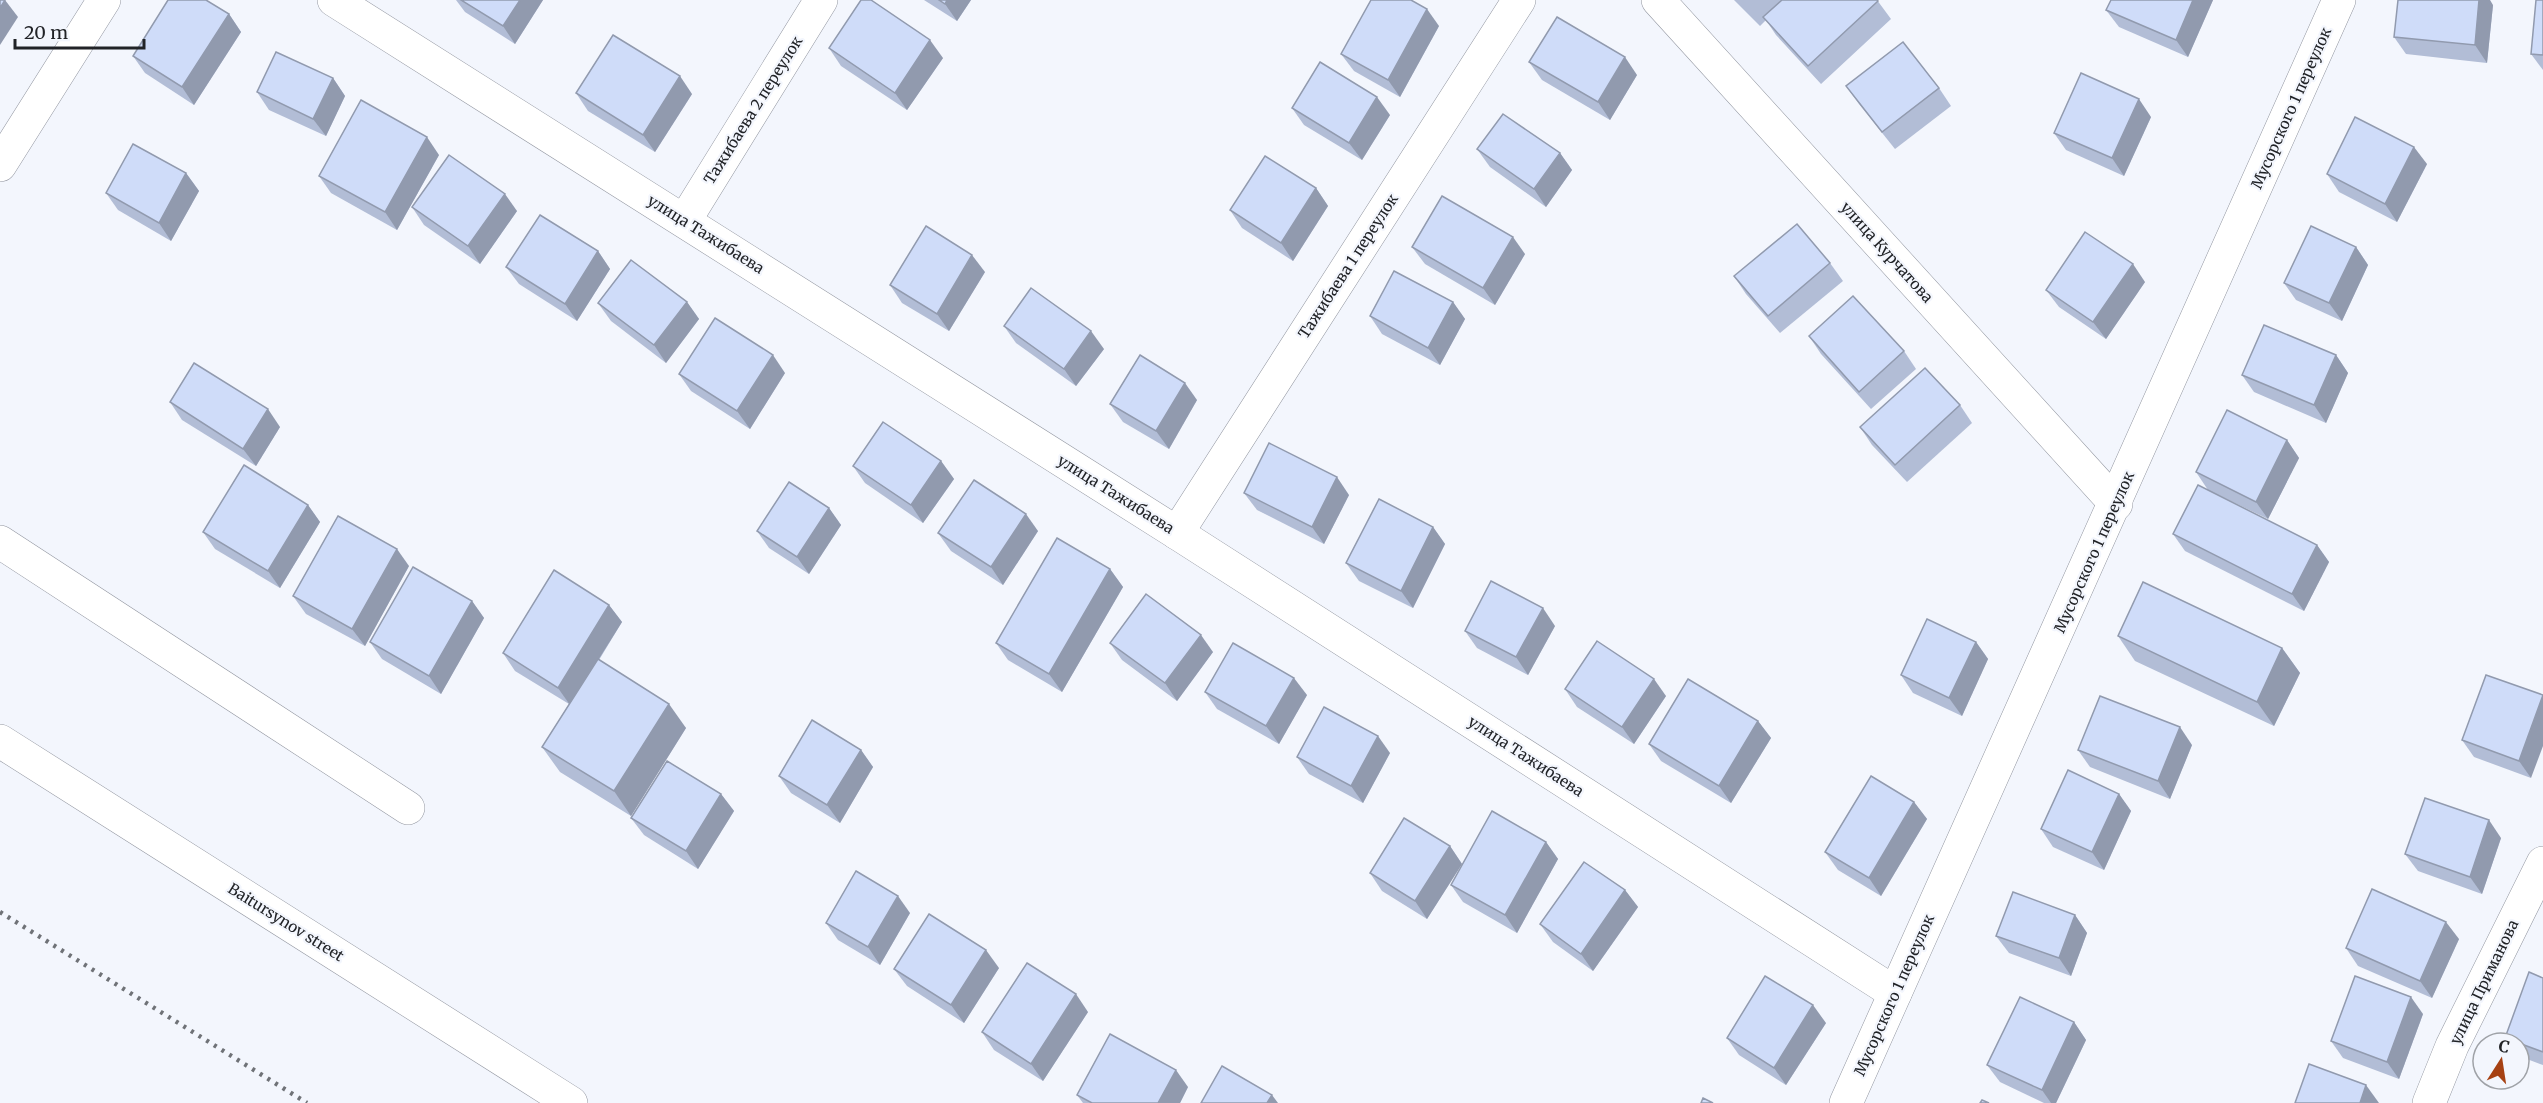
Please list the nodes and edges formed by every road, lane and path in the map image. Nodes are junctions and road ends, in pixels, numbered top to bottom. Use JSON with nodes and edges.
{"nodes":[{"id":1,"x":104,"y":0,"type":"edge"},
{"id":2,"x":334,"y":0,"type":"edge"},
{"id":3,"x":821,"y":0,"type":"edge"},
{"id":4,"x":1519,"y":0,"type":"edge"},
{"id":5,"x":1658,"y":0,"type":"edge"},
{"id":6,"x":2339,"y":0,"type":"edge"},
{"id":7,"x":0,"y":165,"type":"edge"},
{"id":8,"x":685,"y":220,"type":"junction"},
{"id":9,"x":2116,"y":504,"type":"junction"},
{"id":10,"x":1177,"y":533,"type":"junction"},
{"id":11,"x":0,"y":542,"type":"edge"},
{"id":12,"x":0,"y":741,"type":"edge"},
{"id":13,"x":408,"y":808,"type":"dead end"},
{"id":14,"x":2543,"y":863,"type":"edge"},
{"id":15,"x":1895,"y":993,"type":"junction"},
{"id":16,"x":571,"y":1103,"type":"edge"},
{"id":17,"x":1846,"y":1103,"type":"edge"},
{"id":18,"x":2429,"y":1103,"type":"edge"}],
"edges":[{"from":1,"to":7,"type":"street"},
{"from":2,"to":8,"type":"street","name":"улица Тажибаева"},
{"from":3,"to":8,"type":"street","name":"Тажибаева 2 переулок"},
{"from":4,"to":10,"type":"street","name":"Тажибаева 1 переулок"},
{"from":5,"to":9,"type":"street","name":"улица Курчатова"},
{"from":6,"to":9,"type":"street","name":"Мусорского 1 переулок"},
{"from":8,"to":10,"type":"street","name":"улица Тажибаева"},
{"from":9,"to":15,"type":"street","name":"Мусорского 1 переулок"},
{"from":10,"to":15,"type":"street","name":"улица Тажибаева"},
{"from":11,"to":13,"type":"street"},
{"from":12,"to":16,"type":"street","name":"Baitursynov street"},
{"from":14,"to":18,"type":"street","name":"улица Приманова"},
{"from":15,"to":17,"type":"street","name":"Мусорского 1 переулок"}]}
